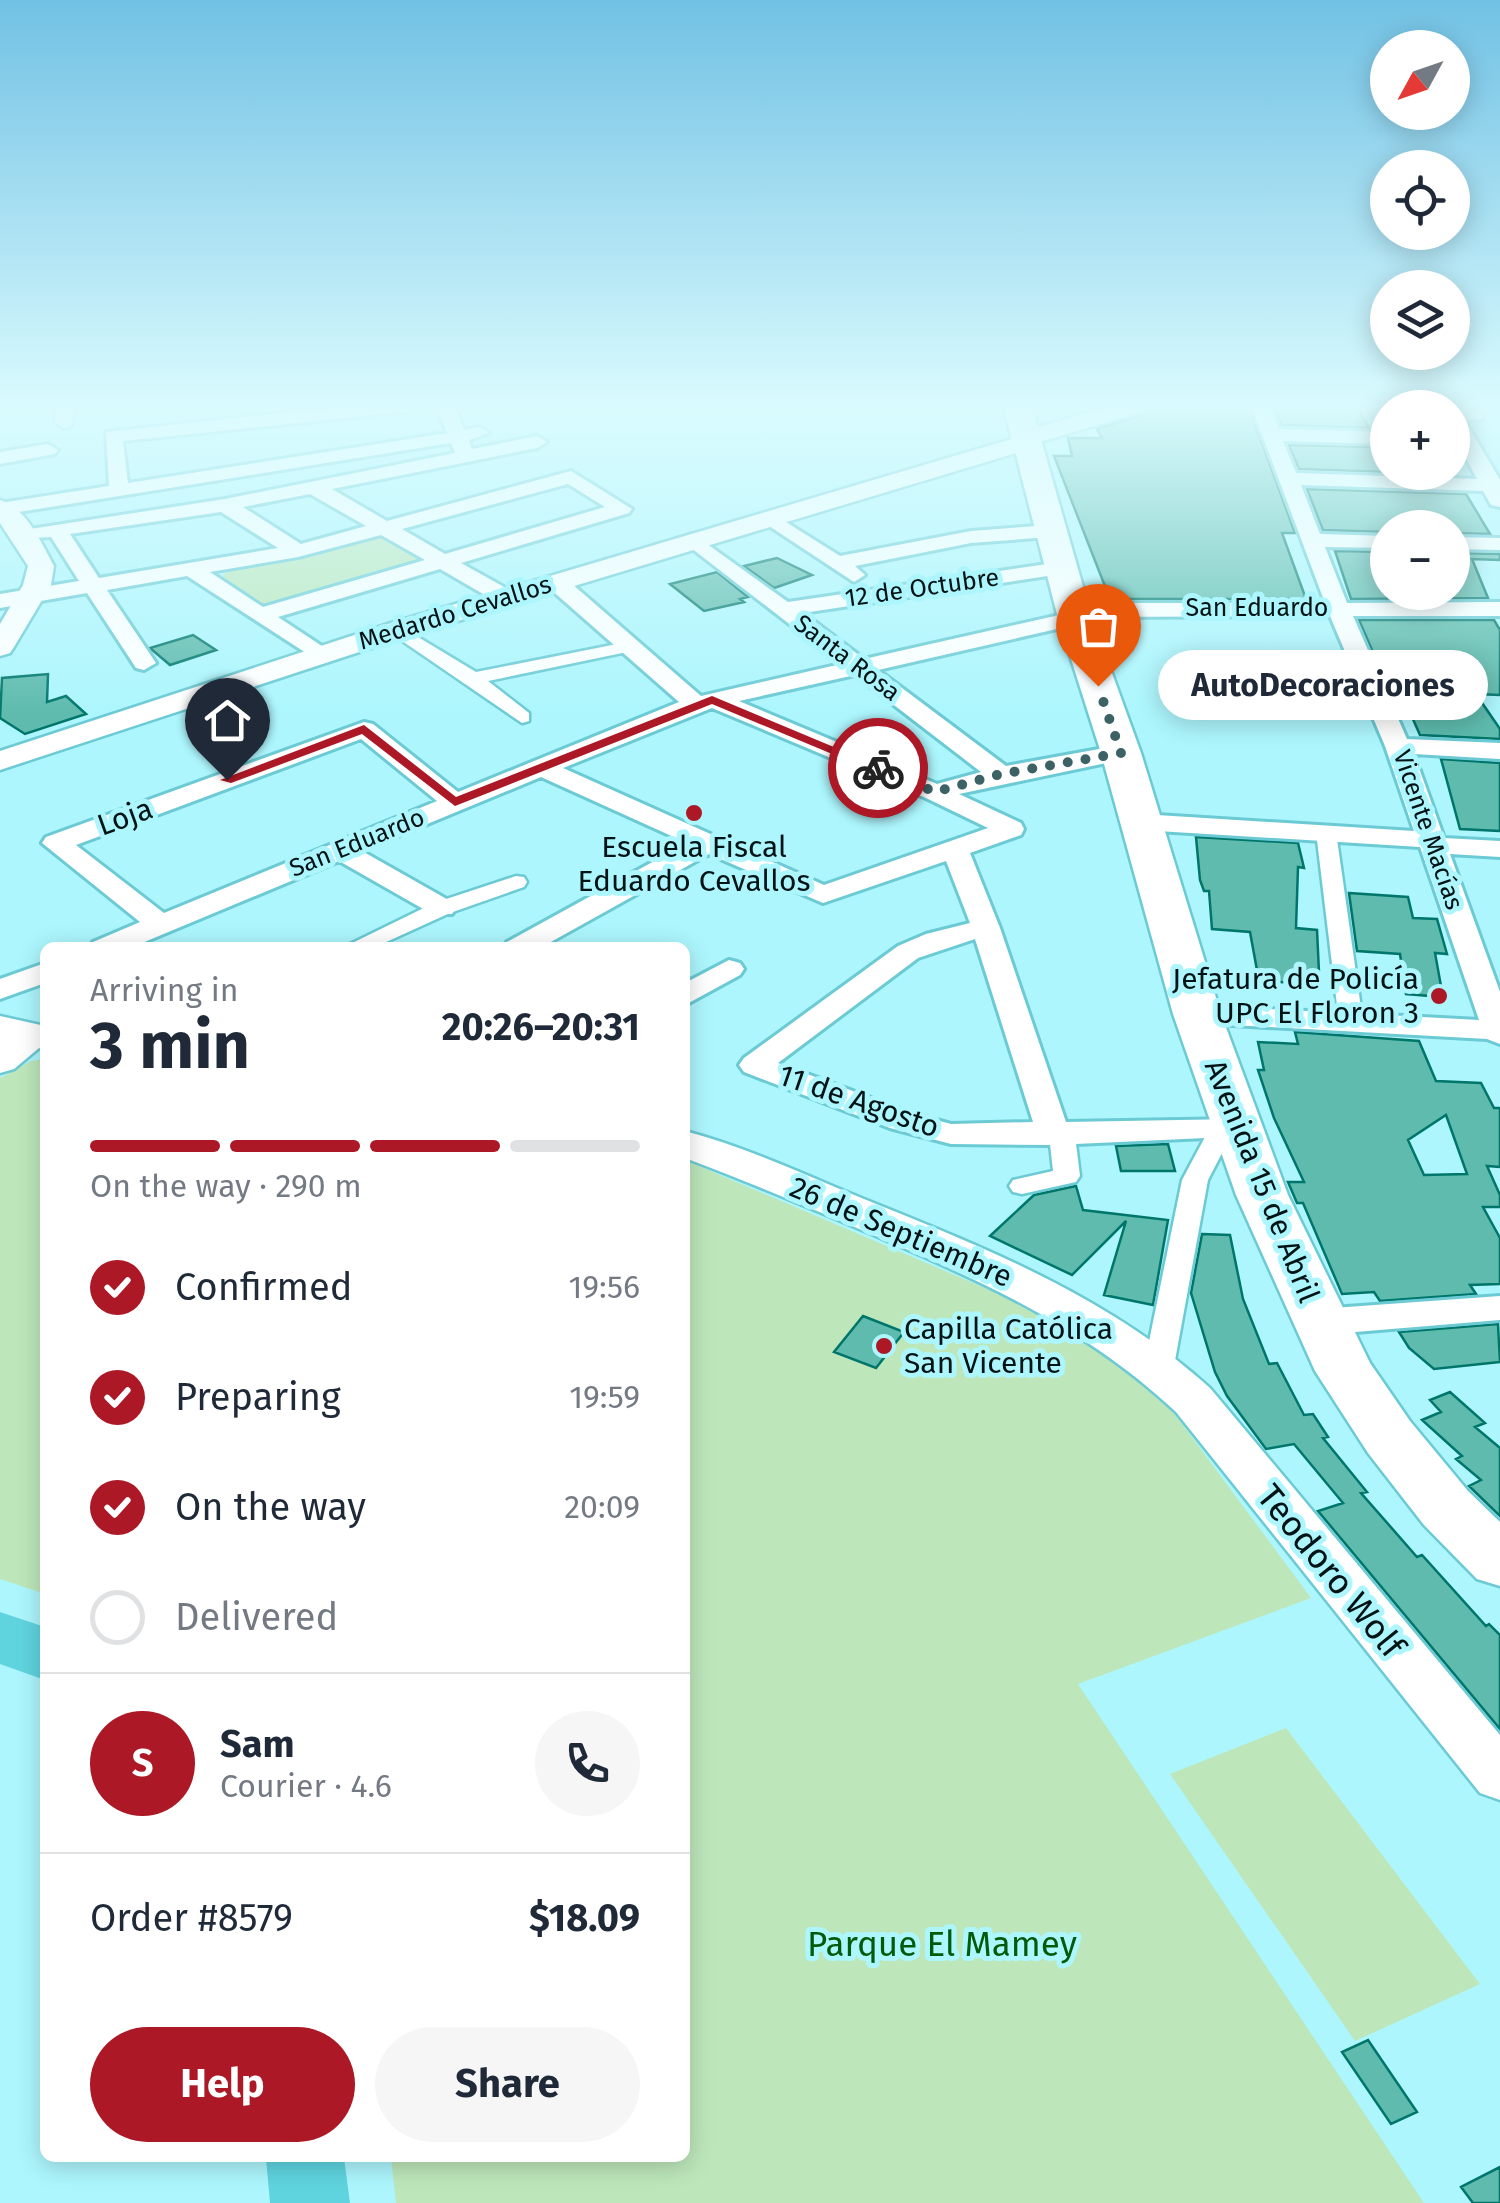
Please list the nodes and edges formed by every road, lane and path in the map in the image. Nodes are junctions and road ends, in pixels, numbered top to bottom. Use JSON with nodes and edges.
{"nodes":[{"id":1,"x":1,"y":508,"type":"edge"},
{"id":2,"x":206,"y":508,"type":"edge"},
{"id":3,"x":229,"y":508,"type":"edge"},
{"id":4,"x":351,"y":508,"type":"edge"},
{"id":5,"x":457,"y":508,"type":"edge"},
{"id":6,"x":619,"y":508,"type":"edge"},
{"id":7,"x":799,"y":508,"type":"edge"},
{"id":8,"x":1045,"y":508,"type":"edge"},
{"id":9,"x":1299,"y":508,"type":"edge"},
{"id":10,"x":770,"y":518,"type":"junction"},
{"id":11,"x":386,"y":527,"type":"junction"},
{"id":12,"x":57,"y":530,"type":"junction"},
{"id":13,"x":24,"y":535,"type":"junction"},
{"id":14,"x":693,"y":540,"type":"junction"},
{"id":15,"x":1311,"y":540,"type":"junction"},
{"id":16,"x":1370,"y":542,"type":"edge"},
{"id":17,"x":1470,"y":543,"type":"edge"},
{"id":18,"x":1500,"y":544,"type":"edge"},
{"id":19,"x":298,"y":551,"type":"junction"},
{"id":20,"x":444,"y":561,"type":"junction"},
{"id":21,"x":837,"y":563,"type":"junction"},
{"id":22,"x":192,"y":569,"type":"junction"},
{"id":23,"x":1065,"y":581,"type":"junction"},
{"id":24,"x":556,"y":582,"type":"junction"},
{"id":25,"x":36,"y":586,"type":"junction"},
{"id":26,"x":94,"y":586,"type":"junction"},
{"id":27,"x":0,"y":593,"type":"edge"},
{"id":28,"x":882,"y":594,"type":"junction"},
{"id":29,"x":505,"y":597,"type":"junction"},
{"id":30,"x":782,"y":608,"type":"junction"},
{"id":31,"x":1338,"y":608,"type":"junction"},
{"id":32,"x":1500,"y":610,"type":"edge"},
{"id":33,"x":260,"y":614,"type":"junction"},
{"id":34,"x":4,"y":621,"type":"edge"},
{"id":35,"x":398,"y":630,"type":"junction"},
{"id":36,"x":627,"y":647,"type":"junction"},
{"id":37,"x":320,"y":655,"type":"junction"},
{"id":38,"x":144,"y":663,"type":"dead end"},
{"id":39,"x":858,"y":666,"type":"junction"},
{"id":40,"x":473,"y":678,"type":"junction"},
{"id":41,"x":704,"y":702,"type":"junction"},
{"id":42,"x":522,"y":717,"type":"dead end"},
{"id":43,"x":1398,"y":746,"type":"junction"},
{"id":44,"x":1500,"y":751,"type":"edge"},
{"id":45,"x":1121,"y":753,"type":"junction"},
{"id":46,"x":0,"y":761,"type":"edge"},
{"id":47,"x":540,"y":767,"type":"junction"},
{"id":48,"x":1001,"y":774,"type":"junction"},
{"id":49,"x":935,"y":792,"type":"junction"},
{"id":50,"x":455,"y":802,"type":"junction"},
{"id":51,"x":1142,"y":822,"type":"junction"},
{"id":52,"x":1326,"y":832,"type":"junction"},
{"id":53,"x":1432,"y":842,"type":"junction"},
{"id":54,"x":706,"y":844,"type":"junction"},
{"id":55,"x":1500,"y":848,"type":"edge"},
{"id":56,"x":955,"y":849,"type":"junction"},
{"id":57,"x":340,"y":850,"type":"junction"},
{"id":58,"x":516,"y":882,"type":"dead end"},
{"id":59,"x":442,"y":908,"type":"junction"},
{"id":60,"x":160,"y":924,"type":"junction"},
{"id":61,"x":986,"y":928,"type":"junction"},
{"id":62,"x":118,"y":942,"type":"edge"},
{"id":63,"x":366,"y":942,"type":"edge"},
{"id":64,"x":528,"y":942,"type":"edge"},
{"id":65,"x":729,"y":969,"type":"dead end"},
{"id":66,"x":40,"y":974,"type":"edge"},
{"id":67,"x":0,"y":990,"type":"edge"},
{"id":68,"x":690,"y":993,"type":"edge"},
{"id":69,"x":1197,"y":1014,"type":"junction"},
{"id":70,"x":1351,"y":1022,"type":"junction"},
{"id":71,"x":1499,"y":1032,"type":"edge"},
{"id":72,"x":25,"y":1034,"type":"edge"},
{"id":73,"x":0,"y":1061,"type":"edge"},
{"id":74,"x":1229,"y":1130,"type":"junction"},
{"id":75,"x":1058,"y":1135,"type":"junction"},
{"id":76,"x":690,"y":1146,"type":"edge"},
{"id":77,"x":1022,"y":1186,"type":"dead end"},
{"id":78,"x":1500,"y":1308,"type":"edge"},
{"id":79,"x":1319,"y":1322,"type":"junction"},
{"id":80,"x":1160,"y":1366,"type":"junction"},
{"id":81,"x":1500,"y":1561,"type":"edge"},
{"id":82,"x":1500,"y":1776,"type":"edge"}],
"edges":[{"from":1,"to":13,"type":"street"},
{"from":2,"to":12,"type":"street"},
{"from":3,"to":19,"type":"street"},
{"from":4,"to":11,"type":"street"},
{"from":5,"to":11,"type":"street"},
{"from":6,"to":20,"type":"street"},
{"from":7,"to":10,"type":"street","name":"Medardo Cevallos"},
{"from":8,"to":23,"type":"main road","name":"Avenida 15 de Abril"},
{"from":9,"to":15,"type":"street","name":"Vicente Macías"},
{"from":10,"to":14,"type":"street","name":"Medardo Cevallos"},
{"from":10,"to":21,"type":"street"},
{"from":11,"to":19,"type":"street"},
{"from":11,"to":20,"type":"street"},
{"from":12,"to":13,"type":"street"},
{"from":12,"to":26,"type":"street"},
{"from":13,"to":25,"type":"street"},
{"from":14,"to":24,"type":"street","name":"Medardo Cevallos"},
{"from":14,"to":30,"type":"street","name":"Santa Rosa"},
{"from":15,"to":16,"type":"street"},
{"from":15,"to":31,"type":"street","name":"Vicente Macías"},
{"from":17,"to":18,"type":"street"},
{"from":19,"to":22,"type":"street"},
{"from":20,"to":29,"type":"street"},
{"from":20,"to":33,"type":"street"},
{"from":21,"to":23,"type":"street"},
{"from":21,"to":28,"type":"street"},
{"from":22,"to":26,"type":"street"},
{"from":22,"to":33,"type":"street"},
{"from":23,"to":28,"type":"street","name":"12 de Octubre"},
{"from":23,"to":31,"type":"street","name":"San Eduardo"},
{"from":23,"to":39,"type":"street","name":"San Eduardo"},
{"from":23,"to":45,"type":"main road","name":"Avenida 15 de Abril"},
{"from":24,"to":29,"type":"street","name":"Medardo Cevallos"},
{"from":24,"to":36,"type":"street"},
{"from":25,"to":26,"type":"street"},
{"from":25,"to":27,"type":"street"},
{"from":25,"to":34,"type":"street"},
{"from":26,"to":38,"type":"street"},
{"from":28,"to":30,"type":"street","name":"12 de Octubre"},
{"from":29,"to":35,"type":"street","name":"Medardo Cevallos"},
{"from":30,"to":39,"type":"street","name":"Santa Rosa"},
{"from":31,"to":32,"type":"street","name":"San Eduardo"},
{"from":31,"to":43,"type":"street","name":"Vicente Macías"},
{"from":33,"to":37,"type":"street"},
{"from":35,"to":37,"type":"street","name":"Medardo Cevallos"},
{"from":35,"to":40,"type":"street"},
{"from":36,"to":40,"type":"street"},
{"from":36,"to":41,"type":"street"},
{"from":37,"to":46,"type":"street","name":"Medardo Cevallos"},
{"from":39,"to":41,"type":"street","name":"San Eduardo"},
{"from":39,"to":48,"type":"street","name":"Santa Rosa"},
{"from":40,"to":42,"type":"street"},
{"from":41,"to":47,"type":"street","name":"San Eduardo"},
{"from":41,"to":49,"type":"street"},
{"from":43,"to":44,"type":"street"},
{"from":43,"to":53,"type":"street","name":"Vicente Macías"},
{"from":45,"to":48,"type":"street"},
{"from":45,"to":51,"type":"main road","name":"Avenida 15 de Abril"},
{"from":47,"to":50,"type":"street","name":"San Eduardo"},
{"from":47,"to":54,"type":"street"},
{"from":48,"to":49,"type":"street"},
{"from":49,"to":56,"type":"street"},
{"from":50,"to":57,"type":"street","name":"San Eduardo"},
{"from":50,"to":60,"type":"street","name":"Loja"},
{"from":51,"to":52,"type":"street"},
{"from":51,"to":69,"type":"main road","name":"Avenida 15 de Abril"},
{"from":52,"to":53,"type":"street"},
{"from":52,"to":70,"type":"street"},
{"from":53,"to":55,"type":"street"},
{"from":53,"to":71,"type":"street","name":"Vicente Macías"},
{"from":54,"to":56,"type":"street"},
{"from":54,"to":64,"type":"street"},
{"from":56,"to":61,"type":"street"},
{"from":57,"to":59,"type":"street"},
{"from":57,"to":60,"type":"street","name":"San Eduardo"},
{"from":58,"to":59,"type":"street"},
{"from":59,"to":63,"type":"street"},
{"from":60,"to":62,"type":"street","name":"San Eduardo"},
{"from":61,"to":75,"type":"street"},
{"from":61,"to":75,"type":"street","name":"11 de Agosto"},
{"from":65,"to":68,"type":"street"},
{"from":66,"to":67,"type":"street"},
{"from":69,"to":70,"type":"street"},
{"from":69,"to":74,"type":"main road","name":"Avenida 15 de Abril"},
{"from":70,"to":71,"type":"street"},
{"from":72,"to":73,"type":"street"},
{"from":74,"to":75,"type":"street","name":"11 de Agosto"},
{"from":74,"to":79,"type":"main road","name":"Avenida 15 de Abril"},
{"from":74,"to":80,"type":"street"},
{"from":75,"to":77,"type":"street"},
{"from":76,"to":80,"type":"street","name":"26 de Septiembre"},
{"from":78,"to":79,"type":"street"},
{"from":79,"to":81,"type":"main road","name":"Avenida 15 de Abril"},
{"from":80,"to":82,"type":"street","name":"Teodoro Wolf"}]}
